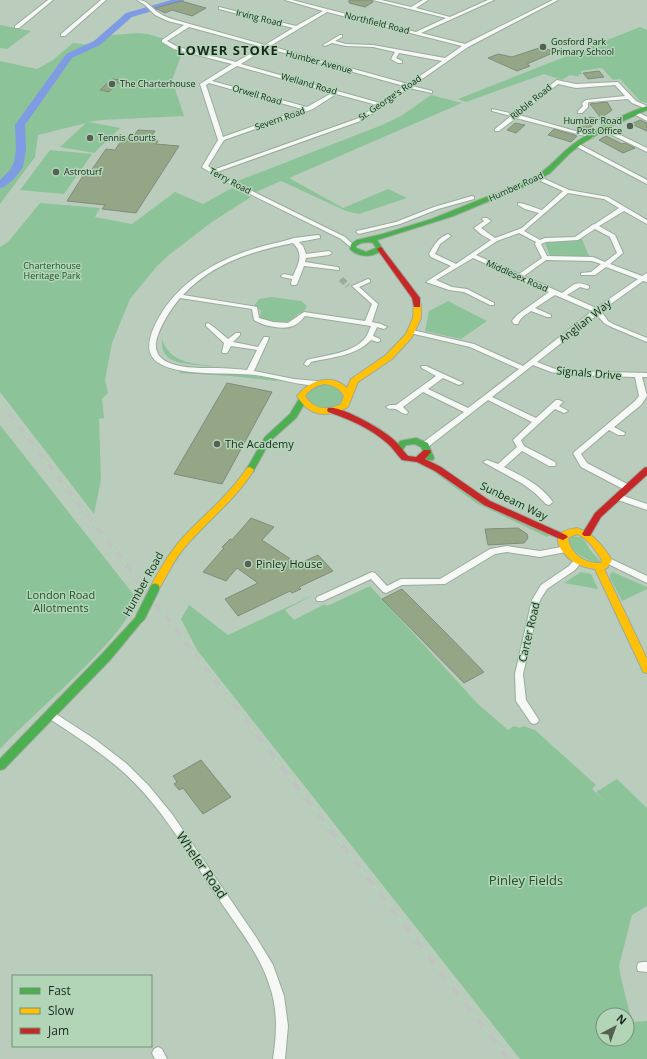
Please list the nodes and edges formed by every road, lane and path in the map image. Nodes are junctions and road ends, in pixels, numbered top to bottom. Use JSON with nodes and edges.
{"nodes":[{"id":1,"x":51,"y":0,"type":"edge"},
{"id":2,"x":104,"y":0,"type":"edge"},
{"id":3,"x":139,"y":0,"type":"edge"},
{"id":4,"x":287,"y":0,"type":"edge"},
{"id":5,"x":374,"y":0,"type":"edge"},
{"id":6,"x":426,"y":0,"type":"edge"},
{"id":7,"x":492,"y":0,"type":"edge"},
{"id":8,"x":556,"y":0,"type":"edge"},
{"id":9,"x":147,"y":1,"type":"edge"},
{"id":10,"x":221,"y":8,"type":"dead end"},
{"id":11,"x":412,"y":9,"type":"junction"},
{"id":12,"x":327,"y":10,"type":"junction"},
{"id":13,"x":450,"y":18,"type":"junction"},
{"id":14,"x":188,"y":25,"type":"junction"},
{"id":15,"x":17,"y":27,"type":"dead end"},
{"id":16,"x":297,"y":28,"type":"junction"},
{"id":17,"x":417,"y":33,"type":"junction"},
{"id":18,"x":62,"y":35,"type":"dead end"},
{"id":19,"x":340,"y":36,"type":"dead end"},
{"id":20,"x":331,"y":41,"type":"junction"},
{"id":21,"x":325,"y":45,"type":"dead end"},
{"id":22,"x":466,"y":46,"type":"junction"},
{"id":23,"x":265,"y":47,"type":"junction"},
{"id":24,"x":398,"y":51,"type":"junction"},
{"id":25,"x":445,"y":60,"type":"junction"},
{"id":26,"x":400,"y":62,"type":"dead end"},
{"id":27,"x":236,"y":63,"type":"junction"},
{"id":28,"x":208,"y":80,"type":"junction"},
{"id":29,"x":616,"y":83,"type":"joint"},
{"id":30,"x":408,"y":86,"type":"junction"},
{"id":31,"x":336,"y":92,"type":"junction"},
{"id":32,"x":430,"y":92,"type":"dead end"},
{"id":33,"x":630,"y":97,"type":"junction"},
{"id":34,"x":382,"y":105,"type":"junction"},
{"id":35,"x":646,"y":108,"type":"edge"},
{"id":36,"x":307,"y":109,"type":"junction"},
{"id":37,"x":494,"y":110,"type":"dead end"},
{"id":38,"x":580,"y":112,"type":"dead end"},
{"id":39,"x":636,"y":113,"type":"junction"},
{"id":40,"x":514,"y":116,"type":"junction"},
{"id":41,"x":647,"y":119,"type":"edge"},
{"id":42,"x":604,"y":129,"type":"junction"},
{"id":43,"x":497,"y":130,"type":"dead end"},
{"id":44,"x":591,"y":136,"type":"junction"},
{"id":45,"x":221,"y":139,"type":"junction"},
{"id":46,"x":577,"y":145,"type":"junction"},
{"id":47,"x":647,"y":150,"type":"edge"},
{"id":48,"x":212,"y":172,"type":"junction"},
{"id":49,"x":538,"y":178,"type":"junction"},
{"id":50,"x":647,"y":182,"type":"edge"},
{"id":51,"x":567,"y":191,"type":"junction"},
{"id":52,"x":472,"y":198,"type":"dead end"},
{"id":53,"x":450,"y":203,"type":"junction"},
{"id":54,"x":520,"y":204,"type":"dead end"},
{"id":55,"x":624,"y":208,"type":"junction"},
{"id":56,"x":464,"y":210,"type":"junction"},
{"id":57,"x":542,"y":212,"type":"junction"},
{"id":58,"x":485,"y":219,"type":"dead end"},
{"id":59,"x":647,"y":222,"type":"edge"},
{"id":60,"x":594,"y":226,"type":"junction"},
{"id":61,"x":520,"y":231,"type":"junction"},
{"id":62,"x":400,"y":232,"type":"junction"},
{"id":63,"x":336,"y":234,"type":"junction"},
{"id":64,"x":366,"y":236,"type":"junction"},
{"id":65,"x":448,"y":236,"type":"dead end"},
{"id":66,"x":318,"y":237,"type":"dead end"},
{"id":67,"x":294,"y":240,"type":"junction"},
{"id":68,"x":495,"y":240,"type":"junction"},
{"id":69,"x":540,"y":242,"type":"junction"},
{"id":70,"x":353,"y":247,"type":"junction"},
{"id":71,"x":379,"y":247,"type":"junction"},
{"id":72,"x":329,"y":253,"type":"dead end"},
{"id":73,"x":369,"y":254,"type":"junction"},
{"id":74,"x":304,"y":256,"type":"junction"},
{"id":75,"x":473,"y":256,"type":"junction"},
{"id":76,"x":545,"y":258,"type":"junction"},
{"id":77,"x":303,"y":264,"type":"junction"},
{"id":78,"x":606,"y":264,"type":"junction"},
{"id":79,"x":390,"y":265,"type":"junction"},
{"id":80,"x":456,"y":266,"type":"junction"},
{"id":81,"x":337,"y":269,"type":"tunnel mouth"},
{"id":82,"x":583,"y":274,"type":"dead end"},
{"id":83,"x":284,"y":276,"type":"dead end"},
{"id":84,"x":519,"y":277,"type":"junction"},
{"id":85,"x":645,"y":278,"type":"edge"},
{"id":86,"x":368,"y":281,"type":"dead end"},
{"id":87,"x":587,"y":287,"type":"dead end"},
{"id":88,"x":554,"y":292,"type":"junction"},
{"id":89,"x":178,"y":296,"type":"junction"},
{"id":90,"x":562,"y":296,"type":"junction"},
{"id":91,"x":492,"y":304,"type":"dead end"},
{"id":92,"x":530,"y":308,"type":"junction"},
{"id":93,"x":597,"y":311,"type":"junction"},
{"id":94,"x":549,"y":316,"type":"dead end"},
{"id":95,"x":371,"y":324,"type":"junction"},
{"id":96,"x":516,"y":324,"type":"dead end"},
{"id":97,"x":212,"y":328,"type":"dead end"},
{"id":98,"x":384,"y":328,"type":"dead end"},
{"id":99,"x":412,"y":332,"type":"junction"},
{"id":100,"x":238,"y":334,"type":"dead end"},
{"id":101,"x":370,"y":337,"type":"junction"},
{"id":102,"x":266,"y":338,"type":"dead end"},
{"id":103,"x":378,"y":340,"type":"dead end"},
{"id":104,"x":647,"y":340,"type":"edge"},
{"id":105,"x":228,"y":343,"type":"junction"},
{"id":106,"x":260,"y":349,"type":"junction"},
{"id":107,"x":225,"y":352,"type":"dead end"},
{"id":108,"x":532,"y":362,"type":"junction"},
{"id":109,"x":307,"y":364,"type":"dead end"},
{"id":110,"x":424,"y":367,"type":"dead end"},
{"id":111,"x":521,"y":371,"type":"junction"},
{"id":112,"x":365,"y":372,"type":"junction"},
{"id":113,"x":249,"y":373,"type":"junction"},
{"id":114,"x":440,"y":375,"type":"junction"},
{"id":115,"x":647,"y":375,"type":"edge"},
{"id":116,"x":638,"y":376,"type":"junction"},
{"id":117,"x":290,"y":379,"type":"junction"},
{"id":118,"x":329,"y":382,"type":"junction"},
{"id":119,"x":316,"y":383,"type":"junction"},
{"id":120,"x":459,"y":383,"type":"dead end"},
{"id":121,"x":423,"y":389,"type":"junction"},
{"id":122,"x":303,"y":396,"type":"junction"},
{"id":123,"x":487,"y":397,"type":"junction"},
{"id":124,"x":348,"y":398,"type":"junction"},
{"id":125,"x":390,"y":407,"type":"dead end"},
{"id":126,"x":398,"y":407,"type":"junction"},
{"id":127,"x":328,"y":411,"type":"junction"},
{"id":128,"x":468,"y":411,"type":"junction"},
{"id":129,"x":564,"y":411,"type":"dead end"},
{"id":130,"x":404,"y":412,"type":"dead end"},
{"id":131,"x":356,"y":421,"type":"junction"},
{"id":132,"x":537,"y":421,"type":"junction"},
{"id":133,"x":284,"y":425,"type":"junction"},
{"id":134,"x":609,"y":427,"type":"junction"},
{"id":135,"x":621,"y":434,"type":"dead end"},
{"id":136,"x":382,"y":436,"type":"junction"},
{"id":137,"x":407,"y":442,"type":"junction"},
{"id":138,"x":520,"y":448,"type":"junction"},
{"id":139,"x":426,"y":449,"type":"junction"},
{"id":140,"x":399,"y":450,"type":"junction"},
{"id":141,"x":418,"y":459,"type":"junction"},
{"id":142,"x":487,"y":462,"type":"dead end"},
{"id":143,"x":552,"y":464,"type":"dead end"},
{"id":144,"x":499,"y":467,"type":"junction"},
{"id":145,"x":438,"y":469,"type":"junction"},
{"id":146,"x":647,"y":470,"type":"edge"},
{"id":147,"x":628,"y":488,"type":"junction"},
{"id":148,"x":618,"y":497,"type":"junction"},
{"id":149,"x":548,"y":502,"type":"dead end"},
{"id":150,"x":647,"y":507,"type":"edge"},
{"id":151,"x":587,"y":534,"type":"junction"},
{"id":152,"x":563,"y":537,"type":"junction"},
{"id":153,"x":566,"y":549,"type":"junction"},
{"id":154,"x":579,"y":560,"type":"junction"},
{"id":155,"x":607,"y":560,"type":"junction"},
{"id":156,"x":599,"y":568,"type":"junction"},
{"id":157,"x":647,"y":580,"type":"edge"},
{"id":158,"x":320,"y":599,"type":"dead end"},
{"id":159,"x":647,"y":669,"type":"edge"},
{"id":160,"x":50,"y":714,"type":"junction"},
{"id":161,"x":534,"y":720,"type":"dead end"},
{"id":162,"x":0,"y":766,"type":"edge"},
{"id":163,"x":279,"y":1059,"type":"edge"}],
"edges":[{"from":1,"to":15,"type":"street"},
{"from":2,"to":18,"type":"street"},
{"from":3,"to":9,"type":"street","name":"Humber Avenue"},
{"from":4,"to":12,"type":"street","name":"Northfield Road"},
{"from":5,"to":11,"type":"street"},
{"from":6,"to":11,"type":"street"},
{"from":7,"to":13,"type":"street"},
{"from":8,"to":22,"type":"street","name":"St. George's Road"},
{"from":9,"to":14,"type":"street","name":"Humber Avenue"},
{"from":10,"to":16,"type":"street","name":"Irving Road"},
{"from":11,"to":13,"type":"street"},
{"from":12,"to":16,"type":"street"},
{"from":12,"to":17,"type":"street","name":"Northfield Road"},
{"from":13,"to":17,"type":"street"},
{"from":14,"to":23,"type":"street","name":"Humber Avenue"},
{"from":14,"to":27,"type":"street","name":"Welland Road"},
{"from":16,"to":23,"type":"street"},
{"from":17,"to":22,"type":"street","name":"Northfield Road"},
{"from":19,"to":20,"type":"street"},
{"from":20,"to":21,"type":"street"},
{"from":20,"to":24,"type":"street"},
{"from":22,"to":25,"type":"street","name":"St. George's Road"},
{"from":23,"to":27,"type":"street"},
{"from":23,"to":30,"type":"street","name":"Humber Avenue"},
{"from":24,"to":25,"type":"street"},
{"from":24,"to":26,"type":"street"},
{"from":25,"to":30,"type":"street","name":"St. George's Road"},
{"from":27,"to":28,"type":"street"},
{"from":27,"to":31,"type":"street","name":"Welland Road"},
{"from":28,"to":36,"type":"street","name":"Orwell Road"},
{"from":28,"to":45,"type":"street"},
{"from":29,"to":33,"type":"street","name":"Humber Road"},
{"from":29,"to":40,"type":"street","name":"Ribble Road"},
{"from":30,"to":32,"type":"street","name":"Humber Avenue"},
{"from":30,"to":34,"type":"street","name":"St. George's Road"},
{"from":31,"to":34,"type":"street","name":"Welland Road"},
{"from":31,"to":36,"type":"street","name":"Severn Road"},
{"from":33,"to":35,"type":"street","name":"Humber Road"},
{"from":33,"to":38,"type":"street"},
{"from":34,"to":48,"type":"street","name":"St. George's Road"},
{"from":35,"to":39,"type":"main road","name":"Humber Road"},
{"from":36,"to":45,"type":"street","name":"Severn Road"},
{"from":37,"to":40,"type":"street"},
{"from":39,"to":41,"type":"street"},
{"from":39,"to":42,"type":"main road","name":"Humber Road"},
{"from":40,"to":43,"type":"street","name":"Ribble Road"},
{"from":40,"to":44,"type":"street"},
{"from":42,"to":44,"type":"main road","name":"Humber Road"},
{"from":42,"to":47,"type":"street"},
{"from":44,"to":46,"type":"main road","name":"Humber Road"},
{"from":45,"to":48,"type":"street","name":"Terry Road"},
{"from":46,"to":49,"type":"main road","name":"Humber Road"},
{"from":46,"to":50,"type":"street"},
{"from":48,"to":63,"type":"street","name":"Terry Road"},
{"from":49,"to":51,"type":"street"},
{"from":49,"to":56,"type":"main road","name":"Humber Road"},
{"from":51,"to":55,"type":"street"},
{"from":51,"to":57,"type":"street"},
{"from":52,"to":53,"type":"street","name":"Humber Road"},
{"from":53,"to":56,"type":"street"},
{"from":53,"to":64,"type":"street","name":"Humber Road"},
{"from":54,"to":57,"type":"street"},
{"from":55,"to":59,"type":"street"},
{"from":55,"to":60,"type":"street"},
{"from":56,"to":62,"type":"main road","name":"Humber Road"},
{"from":57,"to":61,"type":"street"},
{"from":58,"to":68,"type":"street"},
{"from":60,"to":69,"type":"street"},
{"from":60,"to":78,"type":"street"},
{"from":61,"to":68,"type":"street"},
{"from":61,"to":69,"type":"street"},
{"from":62,"to":64,"type":"main road","name":"Humber Road"},
{"from":62,"to":71,"type":"main road","name":"Humber Road"},
{"from":63,"to":64,"type":"street","name":"Terry Road"},
{"from":63,"to":70,"type":"street","name":"Terry Road"},
{"from":64,"to":70,"type":"main road"},
{"from":64,"to":71,"type":"main road"},
{"from":65,"to":80,"type":"street"},
{"from":66,"to":67,"type":"street"},
{"from":67,"to":74,"type":"street"},
{"from":67,"to":89,"type":"street"},
{"from":68,"to":75,"type":"street"},
{"from":69,"to":76,"type":"street"},
{"from":70,"to":73,"type":"main road"},
{"from":71,"to":73,"type":"main road"},
{"from":71,"to":79,"type":"main road"},
{"from":72,"to":74,"type":"street"},
{"from":73,"to":79,"type":"main road"},
{"from":74,"to":77,"type":"street"},
{"from":75,"to":80,"type":"street"},
{"from":75,"to":84,"type":"street","name":"Middlesex Road"},
{"from":76,"to":78,"type":"street"},
{"from":76,"to":84,"type":"street"},
{"from":77,"to":81,"type":"street"},
{"from":77,"to":83,"type":"street"},
{"from":78,"to":82,"type":"street"},
{"from":78,"to":85,"type":"street"},
{"from":79,"to":99,"type":"main road"},
{"from":80,"to":91,"type":"street"},
{"from":84,"to":88,"type":"street","name":"Middlesex Road"},
{"from":85,"to":93,"type":"street","name":"Anglian Way"},
{"from":86,"to":95,"type":"street"},
{"from":87,"to":90,"type":"street","name":"Middlesex Road"},
{"from":88,"to":90,"type":"street","name":"Middlesex Road"},
{"from":88,"to":92,"type":"street"},
{"from":89,"to":95,"type":"street"},
{"from":89,"to":113,"type":"street"},
{"from":90,"to":93,"type":"street","name":"Middlesex Road"},
{"from":92,"to":94,"type":"street"},
{"from":92,"to":96,"type":"street"},
{"from":93,"to":104,"type":"street","name":"Middlesex Road"},
{"from":93,"to":108,"type":"street","name":"Anglian Way"},
{"from":95,"to":98,"type":"street"},
{"from":95,"to":101,"type":"street"},
{"from":97,"to":105,"type":"street"},
{"from":99,"to":111,"type":"street"},
{"from":99,"to":112,"type":"main road"},
{"from":100,"to":105,"type":"street"},
{"from":101,"to":103,"type":"street"},
{"from":101,"to":109,"type":"street"},
{"from":102,"to":106,"type":"street"},
{"from":105,"to":106,"type":"street"},
{"from":105,"to":107,"type":"street"},
{"from":106,"to":113,"type":"street"},
{"from":108,"to":111,"type":"street","name":"Anglian Way"},
{"from":108,"to":116,"type":"street","name":"Signals Drive"},
{"from":110,"to":114,"type":"street"},
{"from":111,"to":123,"type":"street","name":"Anglian Way"},
{"from":112,"to":118,"type":"main road"},
{"from":112,"to":124,"type":"main road"},
{"from":113,"to":117,"type":"street"},
{"from":114,"to":120,"type":"street"},
{"from":114,"to":121,"type":"street"},
{"from":115,"to":116,"type":"street","name":"Signals Drive"},
{"from":116,"to":134,"type":"street"},
{"from":117,"to":119,"type":"street"},
{"from":117,"to":122,"type":"street"},
{"from":118,"to":119,"type":"main road"},
{"from":118,"to":124,"type":"main road"},
{"from":119,"to":122,"type":"main road"},
{"from":121,"to":126,"type":"street"},
{"from":121,"to":128,"type":"street"},
{"from":122,"to":127,"type":"main road"},
{"from":122,"to":133,"type":"main road","name":"Humber Road"},
{"from":123,"to":128,"type":"street","name":"Anglian Way"},
{"from":123,"to":132,"type":"street"},
{"from":124,"to":127,"type":"main road"},
{"from":124,"to":131,"type":"main road"},
{"from":125,"to":126,"type":"street"},
{"from":126,"to":130,"type":"street"},
{"from":127,"to":131,"type":"main road"},
{"from":127,"to":133,"type":"main road","name":"Humber Road"},
{"from":128,"to":139,"type":"street","name":"Anglian Way"},
{"from":129,"to":132,"type":"street"},
{"from":131,"to":136,"type":"main road"},
{"from":132,"to":138,"type":"street"},
{"from":133,"to":160,"type":"main road","name":"Humber Road","bridge":true},
{"from":134,"to":135,"type":"street"},
{"from":134,"to":147,"type":"street"},
{"from":136,"to":137,"type":"main road"},
{"from":136,"to":140,"type":"main road"},
{"from":137,"to":139,"type":"main road"},
{"from":137,"to":140,"type":"main road"},
{"from":138,"to":143,"type":"street"},
{"from":138,"to":144,"type":"street"},
{"from":139,"to":141,"type":"main road"},
{"from":139,"to":145,"type":"main road","name":"Sunbeam Way"},
{"from":140,"to":141,"type":"main road"},
{"from":141,"to":145,"type":"main road","name":"Sunbeam Way"},
{"from":142,"to":144,"type":"street"},
{"from":144,"to":149,"type":"street"},
{"from":145,"to":152,"type":"main road","name":"Sunbeam Way"},
{"from":146,"to":147,"type":"main road"},
{"from":147,"to":148,"type":"main road"},
{"from":148,"to":150,"type":"street"},
{"from":148,"to":151,"type":"main road"},
{"from":151,"to":152,"type":"main road"},
{"from":151,"to":155,"type":"main road"},
{"from":152,"to":153,"type":"main road"},
{"from":153,"to":154,"type":"main road"},
{"from":153,"to":158,"type":"street"},
{"from":154,"to":156,"type":"main road"},
{"from":154,"to":161,"type":"street","name":"Carter Road"},
{"from":155,"to":156,"type":"main road"},
{"from":155,"to":157,"type":"street"},
{"from":156,"to":159,"type":"main road"},
{"from":160,"to":162,"type":"main road","name":"Humber Road"},
{"from":160,"to":163,"type":"street","name":"Wheler Road"}]}
